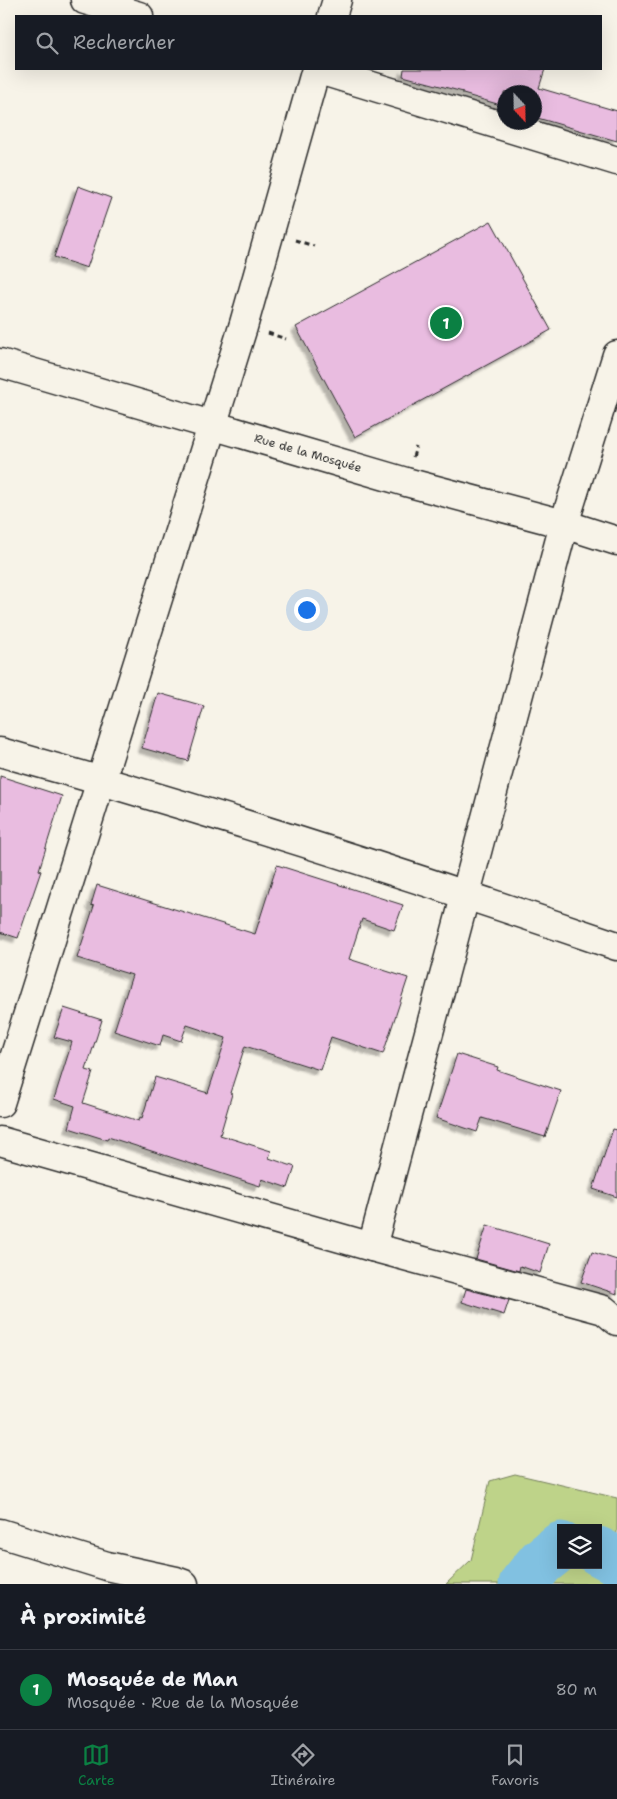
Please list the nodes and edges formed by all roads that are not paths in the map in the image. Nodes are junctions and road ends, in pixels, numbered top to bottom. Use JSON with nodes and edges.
{"nodes":[{"id":1,"x":84,"y":0,"type":"edge"},
{"id":2,"x":337,"y":0,"type":"edge"},
{"id":3,"x":136,"y":15,"type":"edge"},
{"id":4,"x":332,"y":15,"type":"edge"},
{"id":5,"x":316,"y":70,"type":"edge"},
{"id":6,"x":319,"y":70,"type":"edge"},
{"id":7,"x":617,"y":161,"type":"edge"},
{"id":8,"x":617,"y":355,"type":"edge"},
{"id":9,"x":0,"y":363,"type":"edge"},
{"id":10,"x":212,"y":425,"type":"junction"},
{"id":11,"x":564,"y":524,"type":"junction"},
{"id":12,"x":617,"y":541,"type":"edge"},
{"id":13,"x":0,"y":752,"type":"edge"},
{"id":14,"x":101,"y":780,"type":"junction"},
{"id":15,"x":466,"y":894,"type":"junction"},
{"id":16,"x":617,"y":946,"type":"edge"},
{"id":17,"x":0,"y":1103,"type":"edge"},
{"id":18,"x":0,"y":1141,"type":"edge"},
{"id":19,"x":372,"y":1247,"type":"junction"},
{"id":20,"x":617,"y":1321,"type":"edge"},
{"id":21,"x":0,"y":1534,"type":"edge"},
{"id":22,"x":184,"y":1584,"type":"edge"}],
"edges":[{"from":1,"to":3,"type":"street"},
{"from":2,"to":4,"type":"street"},
{"from":5,"to":10,"type":"street"},
{"from":6,"to":7,"type":"street"},
{"from":8,"to":11,"type":"street"},
{"from":9,"to":10,"type":"street","name":"Rue de la Mosquée"},
{"from":10,"to":11,"type":"street","name":"Rue de la Mosquée"},
{"from":10,"to":14,"type":"street"},
{"from":11,"to":12,"type":"street","name":"Rue de la Mosquée"},
{"from":11,"to":15,"type":"street"},
{"from":13,"to":14,"type":"street"},
{"from":14,"to":15,"type":"street"},
{"from":14,"to":17,"type":"street"},
{"from":15,"to":16,"type":"street"},
{"from":15,"to":19,"type":"street"},
{"from":18,"to":19,"type":"street"},
{"from":19,"to":20,"type":"street"},
{"from":21,"to":22,"type":"street"}]}
